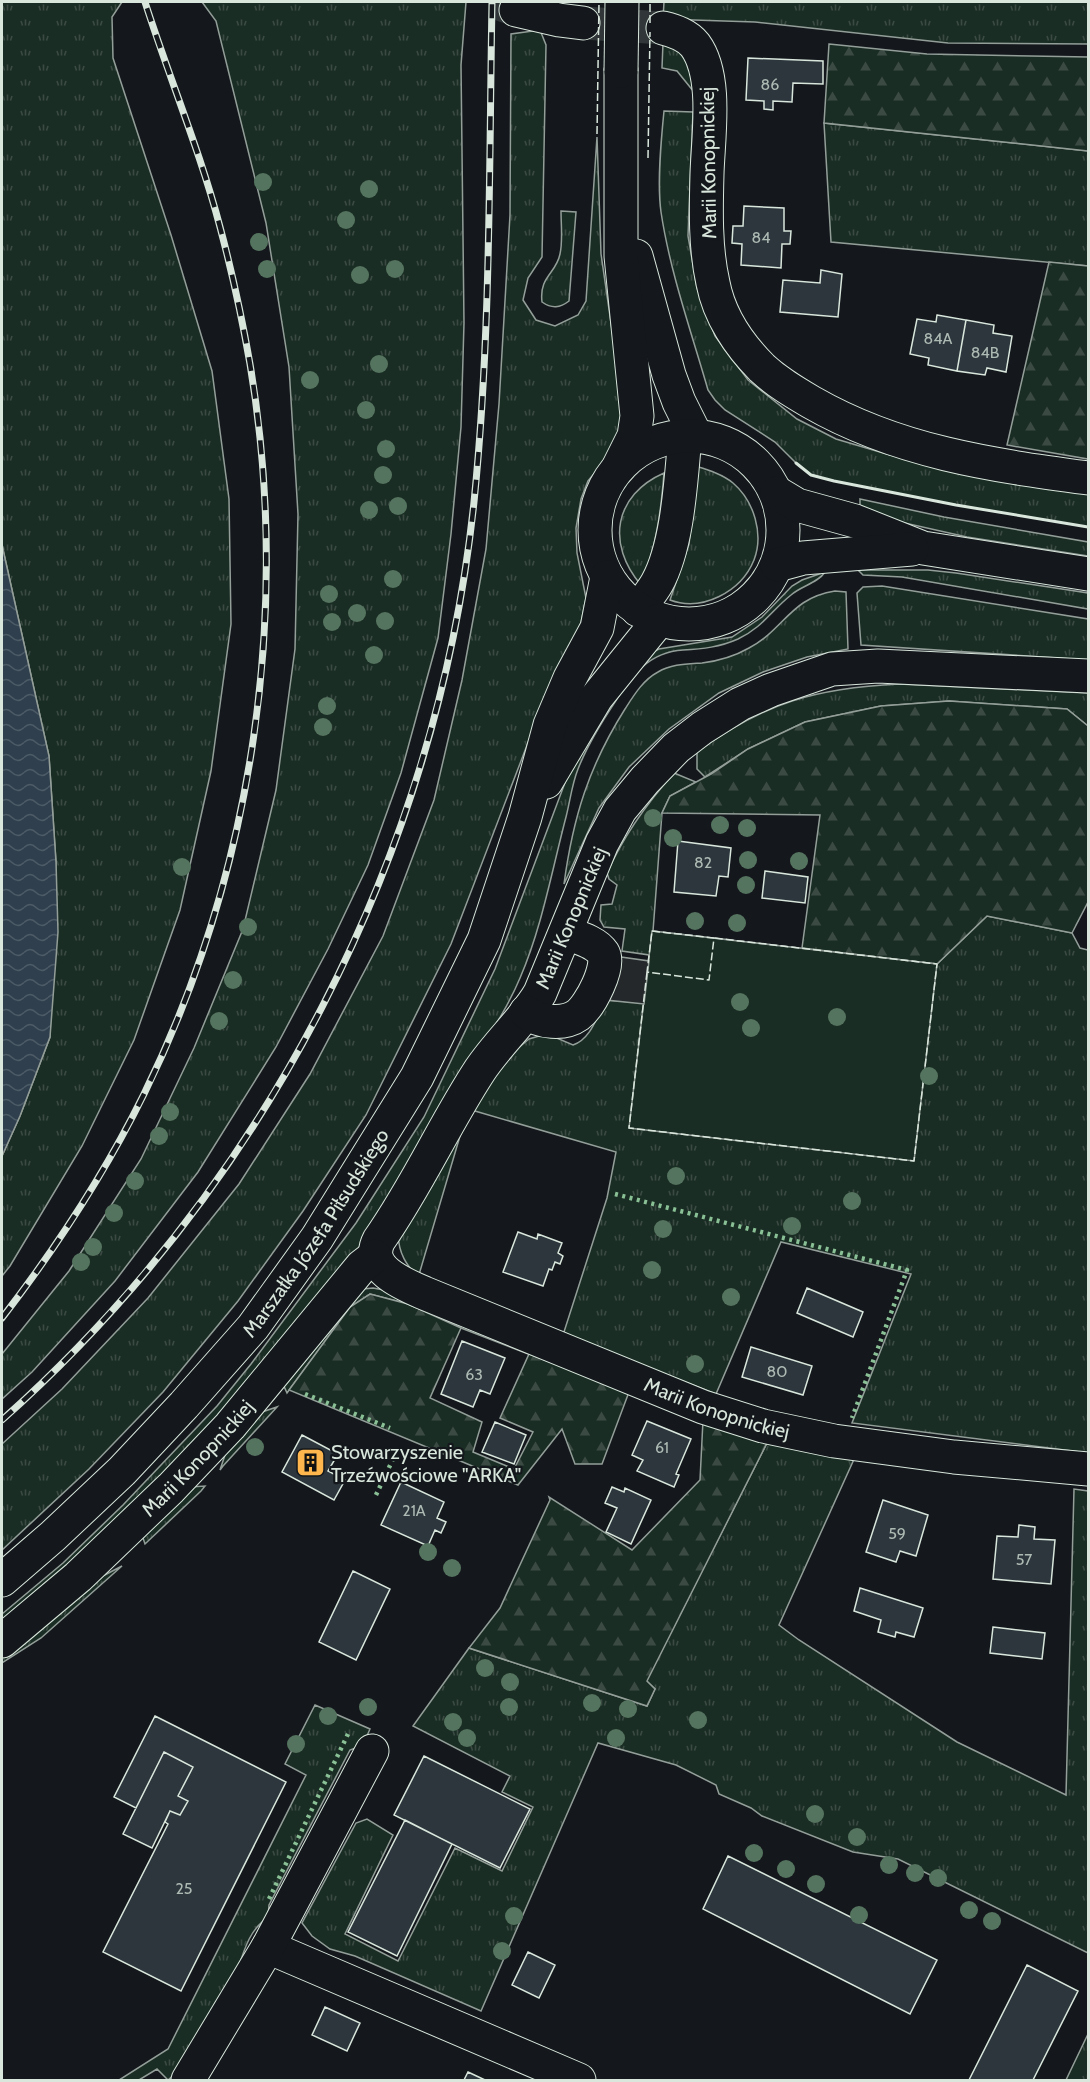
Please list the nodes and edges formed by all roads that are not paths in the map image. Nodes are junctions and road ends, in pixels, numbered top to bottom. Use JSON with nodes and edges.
{"nodes":[{"id":1,"x":622,"y":2,"type":"edge"},
{"id":2,"x":516,"y":10,"type":"tunnel mouth"},
{"id":3,"x":583,"y":23,"type":"tunnel mouth"},
{"id":4,"x":663,"y":28,"type":"tunnel mouth"},
{"id":5,"x":622,"y":224,"type":"junction"},
{"id":6,"x":690,"y":436,"type":"junction"},
{"id":7,"x":618,"y":468,"type":"junction"},
{"id":8,"x":1089,"y":478,"type":"edge"},
{"id":9,"x":777,"y":493,"type":"junction"},
{"id":10,"x":922,"y":548,"type":"junction"},
{"id":11,"x":777,"y":565,"type":"junction"},
{"id":12,"x":1089,"y":574,"type":"edge"},
{"id":13,"x":607,"y":577,"type":"junction"},
{"id":14,"x":649,"y":615,"type":"junction"},
{"id":15,"x":1089,"y":676,"type":"edge"},
{"id":16,"x":525,"y":817,"type":"junction"},
{"id":17,"x":566,"y":933,"type":"junction"},
{"id":18,"x":526,"y":1012,"type":"junction"},
{"id":19,"x":375,"y":1256,"type":"junction"},
{"id":20,"x":1089,"y":1469,"type":"edge"},
{"id":21,"x":2,"y":1580,"type":"edge"},
{"id":22,"x":2,"y":1641,"type":"edge"},
{"id":23,"x":372,"y":1751,"type":"dead end"},
{"id":24,"x":268,"y":1947,"type":"junction"},
{"id":25,"x":188,"y":2080,"type":"edge"},
{"id":26,"x":579,"y":2080,"type":"edge"}],
"edges":[{"from":1,"to":5,"type":"main road","bridge":true},
{"from":2,"to":3,"type":"main road"},
{"from":4,"to":8,"type":"main road","name":"Marii Konopnickiej"},
{"from":5,"to":6,"type":"main road"},
{"from":5,"to":7,"type":"main road"},
{"from":6,"to":7,"type":"main road"},
{"from":6,"to":9,"type":"main road"},
{"from":6,"to":14,"type":"main road","name":"Marszałka Józefa Piłsudskiego"},
{"from":7,"to":13,"type":"main road"},
{"from":9,"to":10,"type":"main road"},
{"from":9,"to":11,"type":"main road"},
{"from":10,"to":11,"type":"main road"},
{"from":10,"to":12,"type":"main road"},
{"from":11,"to":14,"type":"main road"},
{"from":13,"to":14,"type":"main road"},
{"from":13,"to":16,"type":"main road","name":"Marszałka Józefa Piłsudskiego"},
{"from":14,"to":16,"type":"main road","name":"Marszałka Józefa Piłsudskiego"},
{"from":15,"to":17,"type":"main road","name":"Marii Konopnickiej"},
{"from":16,"to":21,"type":"main road","name":"Marszałka Józefa Piłsudskiego"},
{"from":17,"to":18,"type":"main road","name":"Marii Konopnickiej"},
{"from":17,"to":18,"type":"main road"},
{"from":18,"to":19,"type":"main road","name":"Marii Konopnickiej"},
{"from":19,"to":20,"type":"main road","name":"Marii Konopnickiej"},
{"from":19,"to":22,"type":"main road","name":"Marii Konopnickiej"},
{"from":23,"to":24,"type":"main road"},
{"from":24,"to":25,"type":"main road"},
{"from":24,"to":26,"type":"main road"}]}
